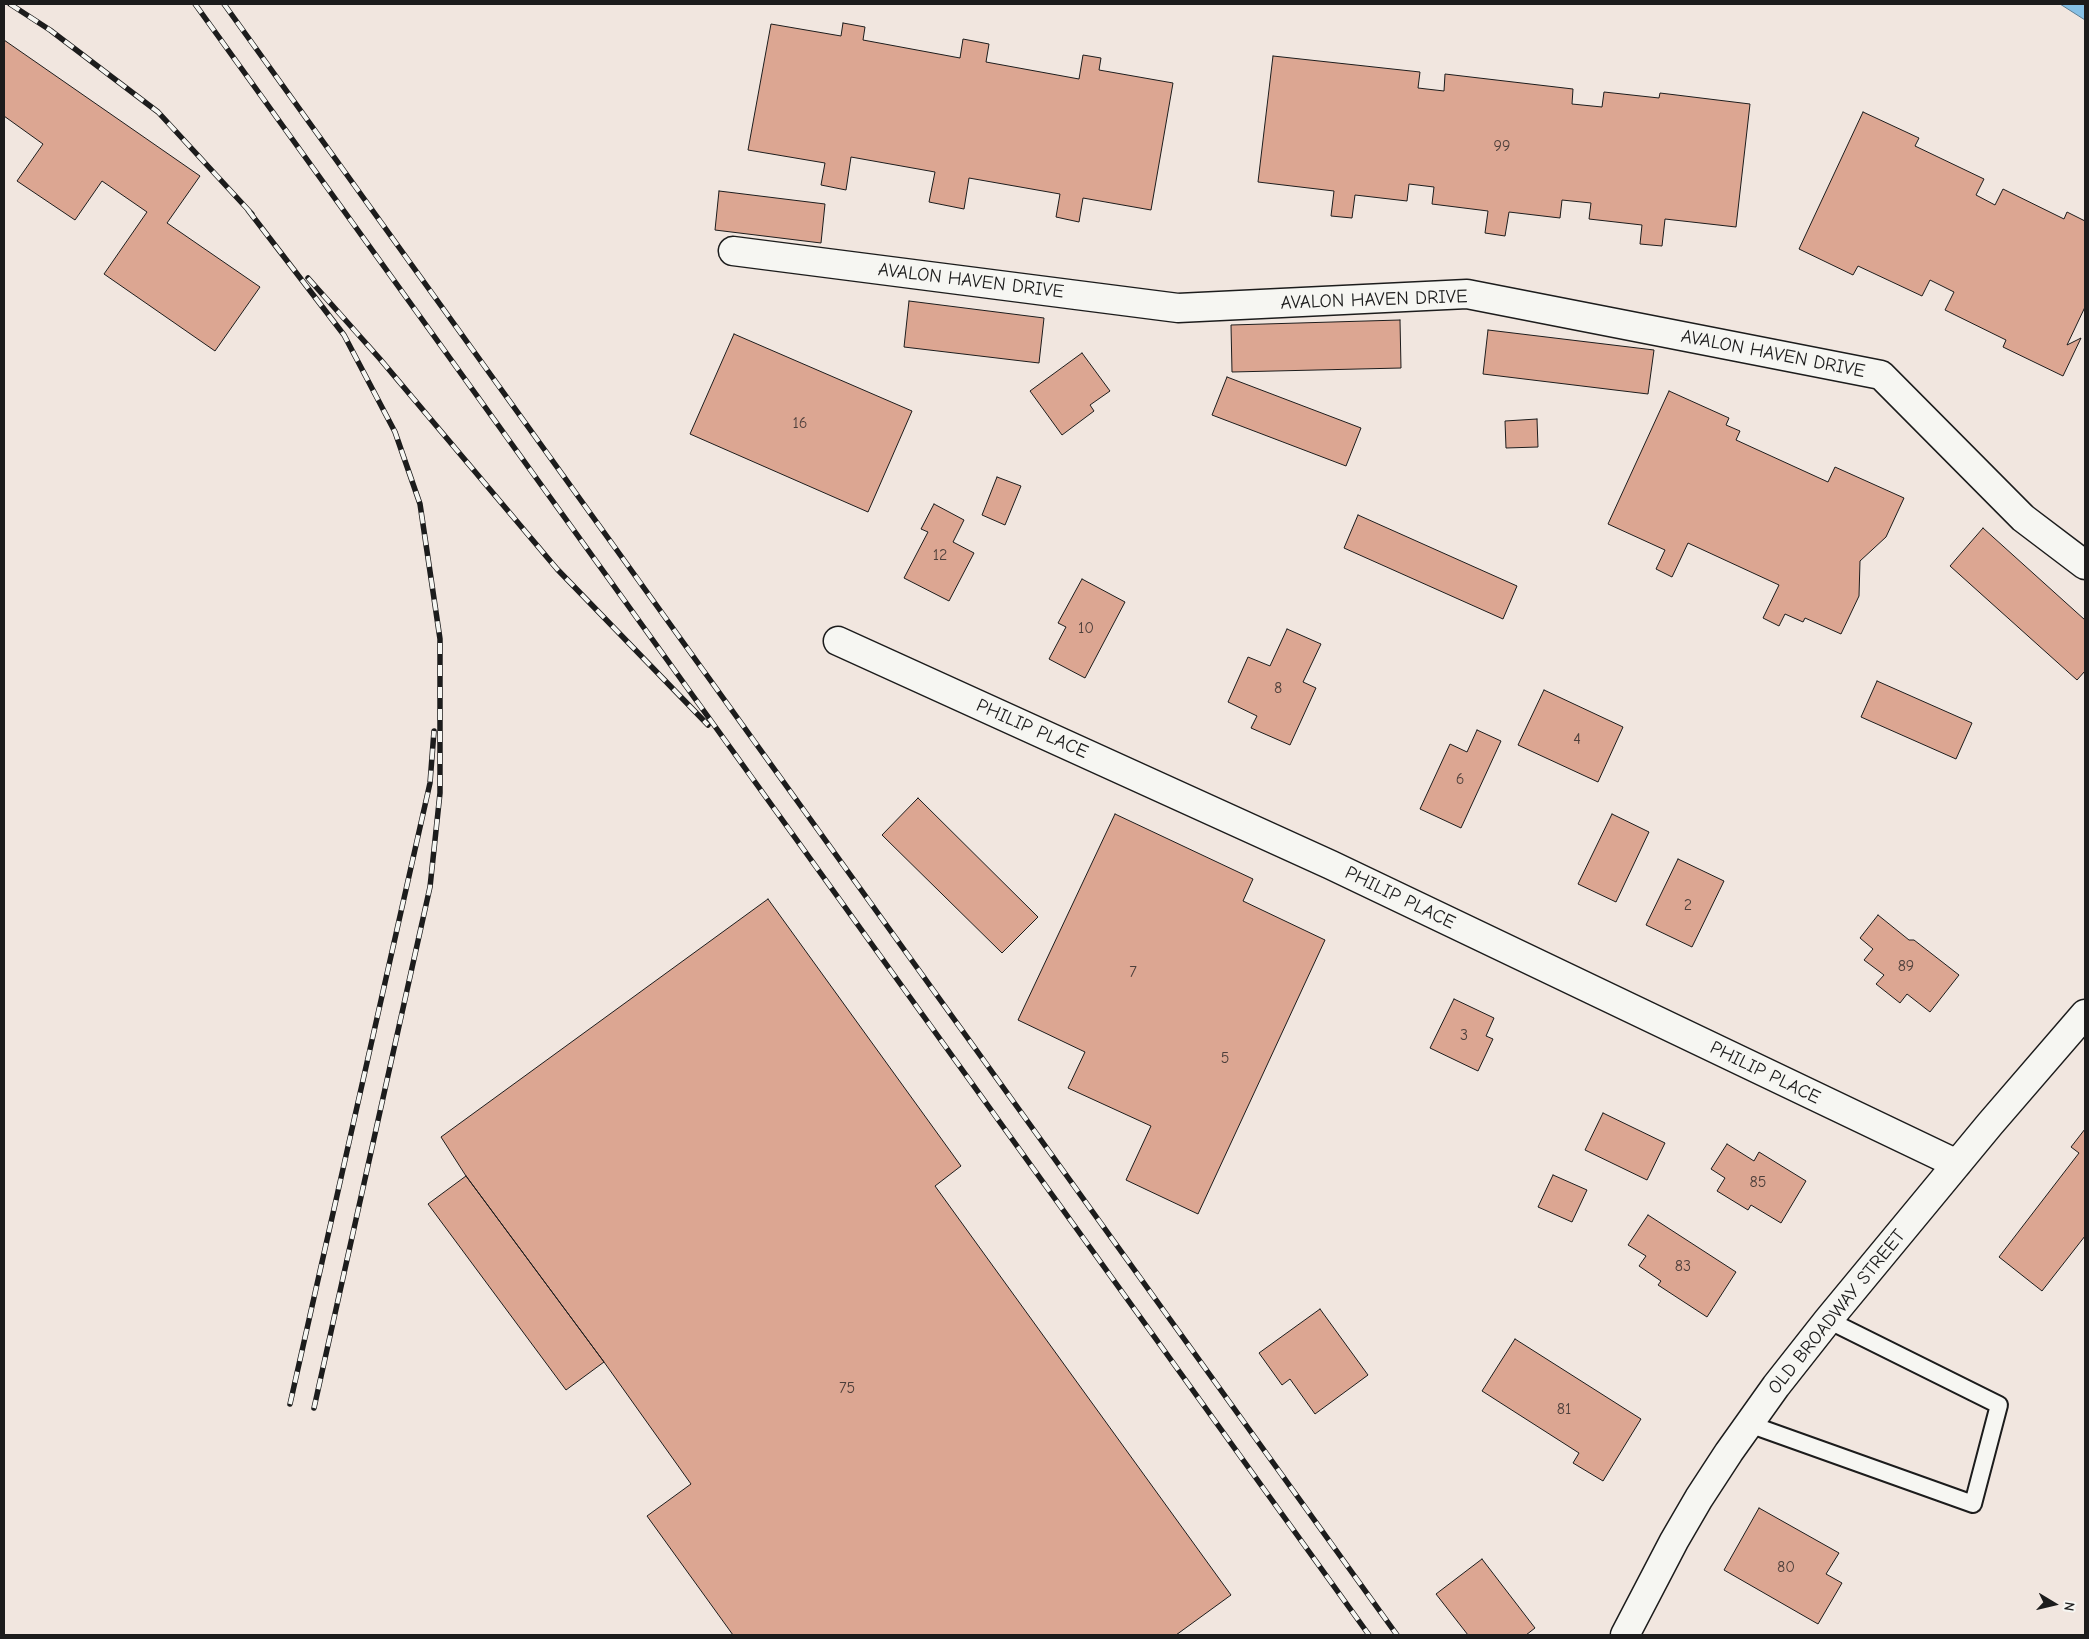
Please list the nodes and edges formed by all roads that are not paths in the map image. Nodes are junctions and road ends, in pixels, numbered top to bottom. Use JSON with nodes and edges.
{"nodes":[{"id":1,"x":733,"y":251,"type":"dead end"},
{"id":2,"x":2085,"y":565,"type":"edge"},
{"id":3,"x":838,"y":641,"type":"dead end"},
{"id":4,"x":2085,"y":1014,"type":"edge"},
{"id":5,"x":1957,"y":1164,"type":"junction"},
{"id":6,"x":1828,"y":1320,"type":"junction"},
{"id":7,"x":1749,"y":1424,"type":"junction"},
{"id":8,"x":1624,"y":1635,"type":"edge"}],
"edges":[{"from":1,"to":2,"type":"street","name":"AVALON HAVEN DRIVE"},
{"from":3,"to":5,"type":"street","name":"PHILIP PLACE"},
{"from":4,"to":5,"type":"street","name":"OLD BROADWAY STREET"},
{"from":5,"to":6,"type":"street","name":"OLD BROADWAY STREET"},
{"from":6,"to":7,"type":"street","name":"OLD BROADWAY STREET"},
{"from":6,"to":7,"type":"lane"},
{"from":7,"to":8,"type":"street","name":"OLD BROADWAY STREET"}]}
